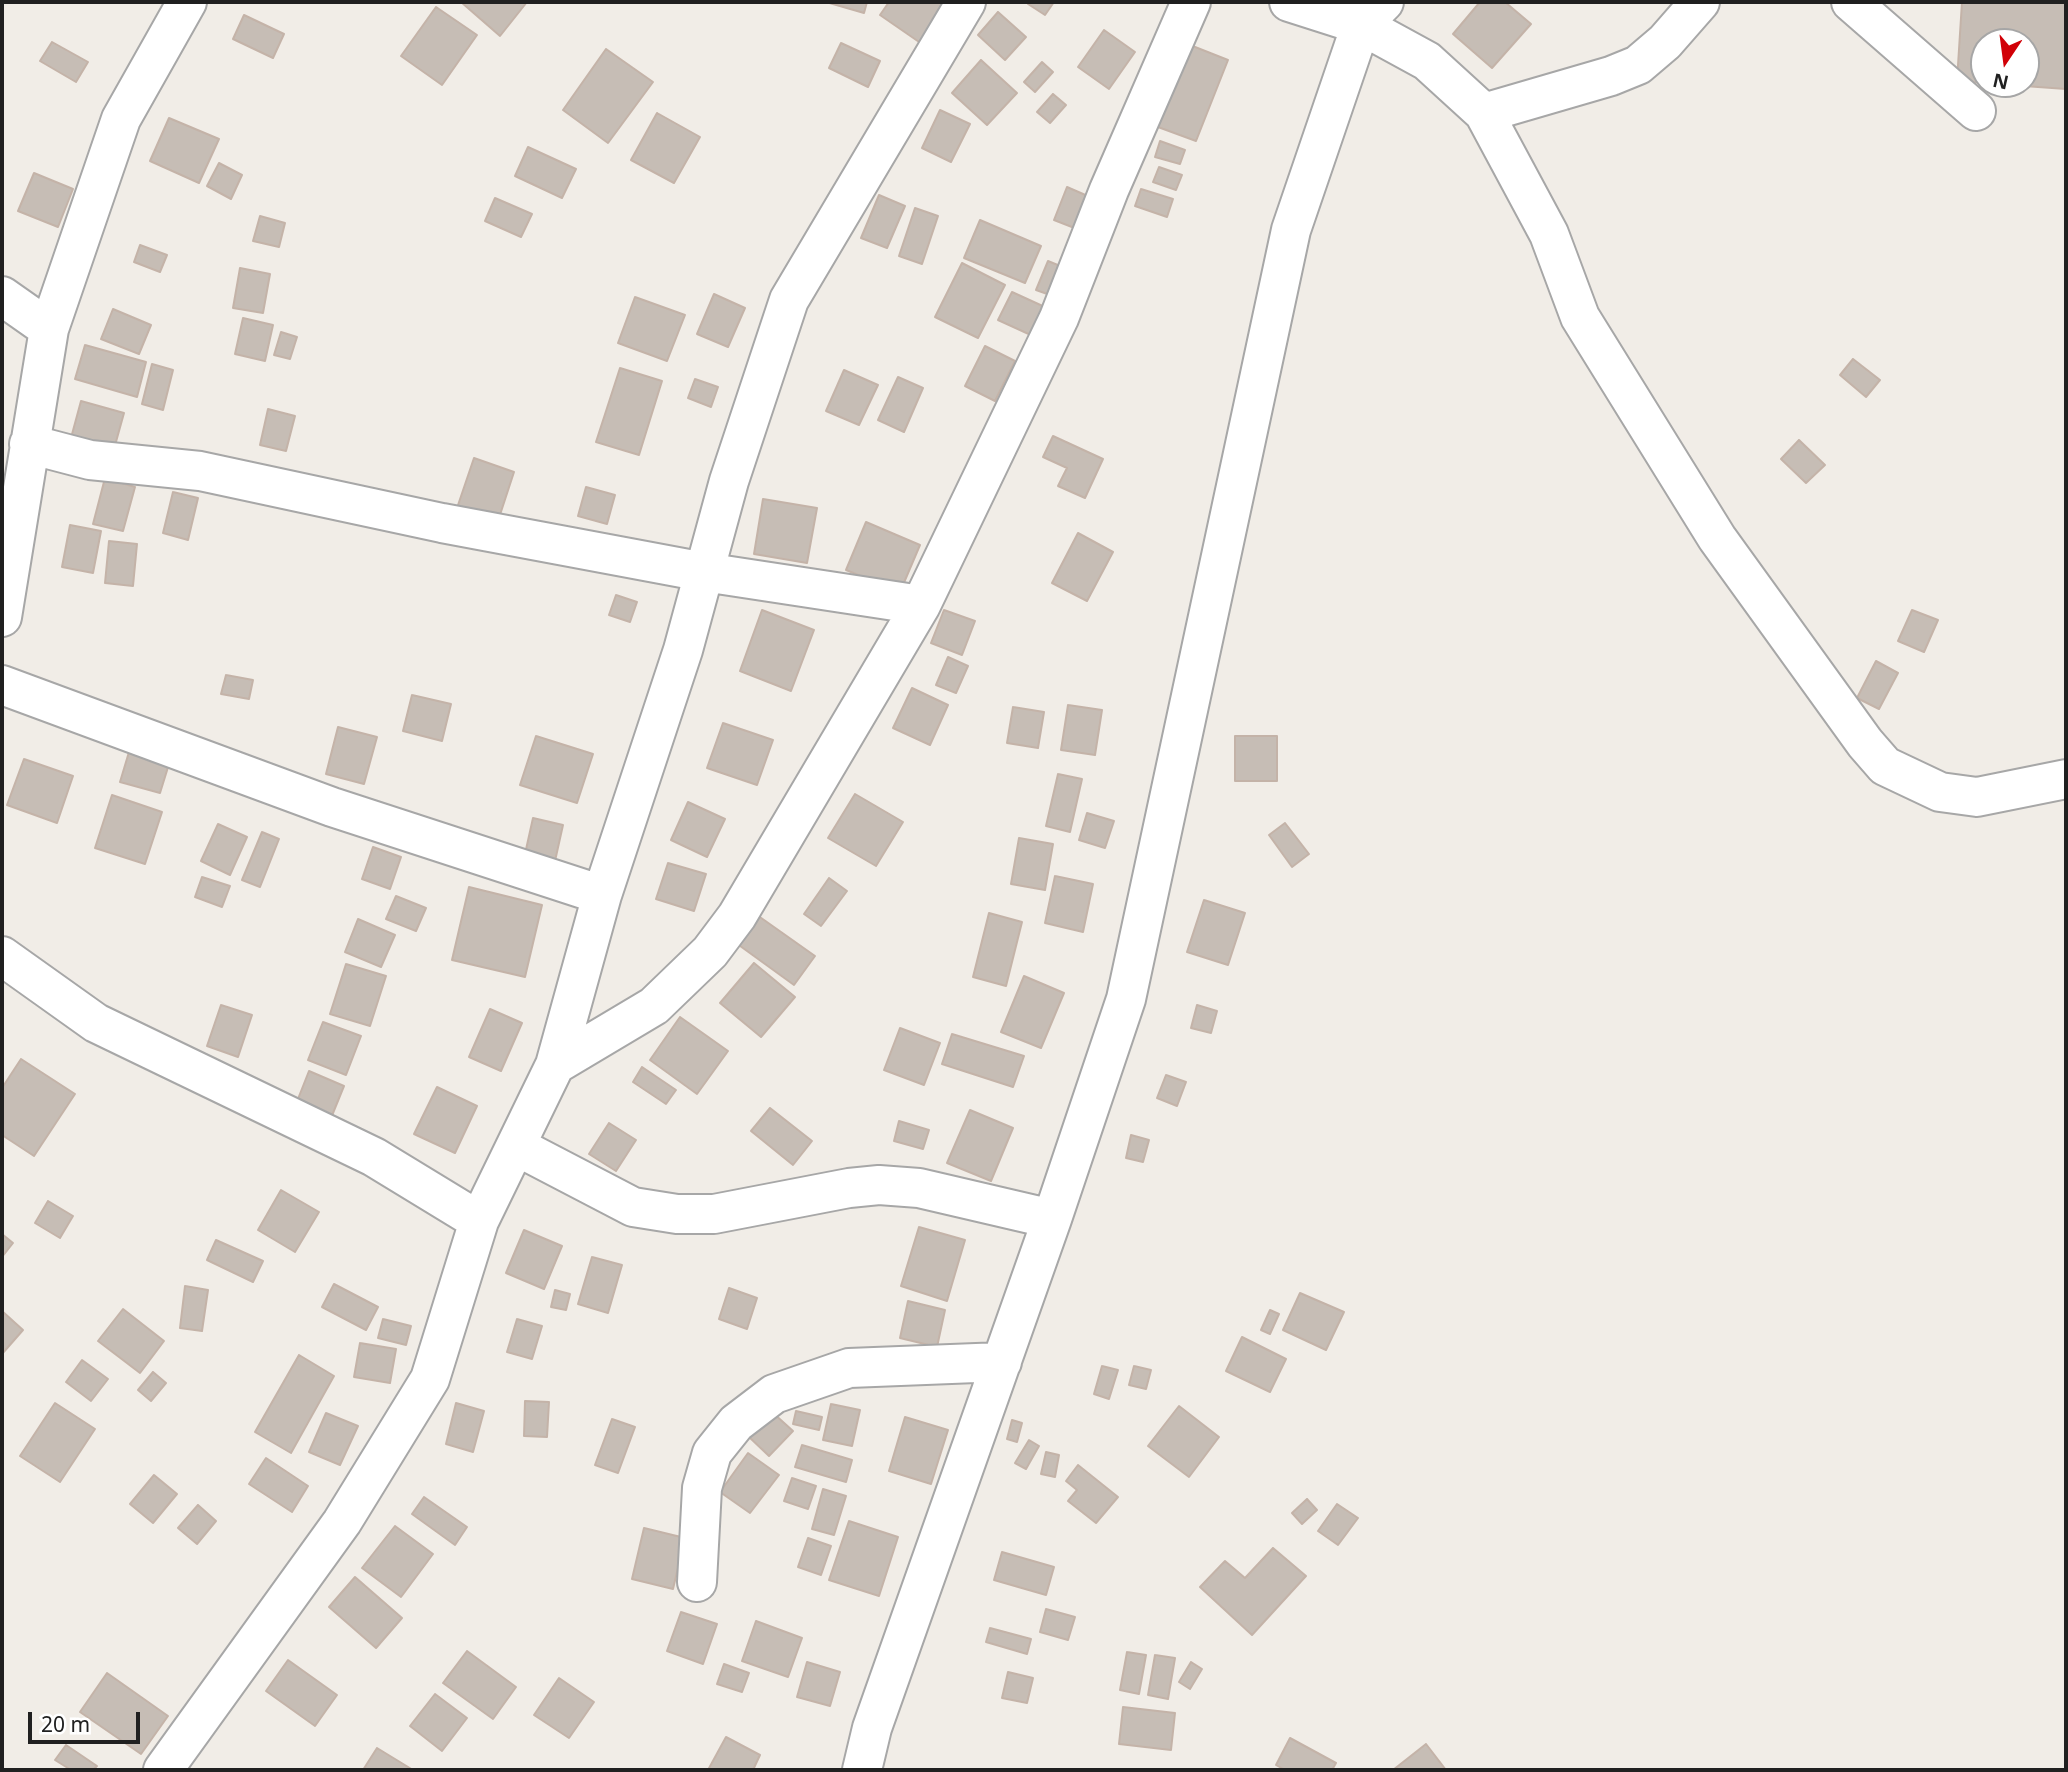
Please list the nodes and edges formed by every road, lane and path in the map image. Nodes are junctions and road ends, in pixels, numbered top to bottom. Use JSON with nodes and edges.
{"nodes":[{"id":1,"x":187,"y":2,"type":"edge"},
{"id":2,"x":966,"y":2,"type":"edge"},
{"id":3,"x":1191,"y":2,"type":"edge"},
{"id":4,"x":1289,"y":2,"type":"edge"},
{"id":5,"x":1700,"y":2,"type":"edge"},
{"id":6,"x":1851,"y":2,"type":"edge"},
{"id":7,"x":1372,"y":13,"type":"edge"},
{"id":8,"x":1976,"y":111,"type":"dead end"},
{"id":9,"x":1485,"y":113,"type":"junction"},
{"id":10,"x":2,"y":296,"type":"edge"},
{"id":11,"x":49,"y":329,"type":"junction"},
{"id":12,"x":30,"y":444,"type":"junction"},
{"id":13,"x":704,"y":572,"type":"junction"},
{"id":14,"x":921,"y":605,"type":"junction"},
{"id":15,"x":2,"y":617,"type":"edge"},
{"id":16,"x":2,"y":685,"type":"edge"},
{"id":17,"x":2066,"y":779,"type":"edge"},
{"id":18,"x":602,"y":895,"type":"junction"},
{"id":19,"x":2,"y":956,"type":"edge"},
{"id":20,"x":555,"y":1065,"type":"junction"},
{"id":21,"x":516,"y":1146,"type":"junction"},
{"id":22,"x":1052,"y":1219,"type":"junction"},
{"id":23,"x":479,"y":1221,"type":"junction"},
{"id":24,"x":1002,"y":1362,"type":"junction"},
{"id":25,"x":697,"y":1582,"type":"dead end"},
{"id":26,"x":163,"y":1770,"type":"edge"},
{"id":27,"x":862,"y":1770,"type":"edge"}],
"edges":[{"from":1,"to":11,"type":"street"},
{"from":2,"to":13,"type":"street"},
{"from":3,"to":14,"type":"street"},
{"from":4,"to":7,"type":"street"},
{"from":5,"to":9,"type":"street"},
{"from":6,"to":8,"type":"street"},
{"from":7,"to":9,"type":"street"},
{"from":7,"to":22,"type":"street"},
{"from":9,"to":17,"type":"street"},
{"from":10,"to":11,"type":"street"},
{"from":11,"to":12,"type":"street"},
{"from":12,"to":13,"type":"street"},
{"from":12,"to":15,"type":"street"},
{"from":13,"to":14,"type":"street"},
{"from":13,"to":18,"type":"street"},
{"from":14,"to":20,"type":"street"},
{"from":16,"to":18,"type":"street"},
{"from":18,"to":20,"type":"street"},
{"from":19,"to":23,"type":"street"},
{"from":20,"to":21,"type":"street"},
{"from":21,"to":22,"type":"street"},
{"from":21,"to":23,"type":"street"},
{"from":22,"to":24,"type":"street"},
{"from":23,"to":26,"type":"street"},
{"from":24,"to":25,"type":"street"},
{"from":24,"to":27,"type":"street"}]}
